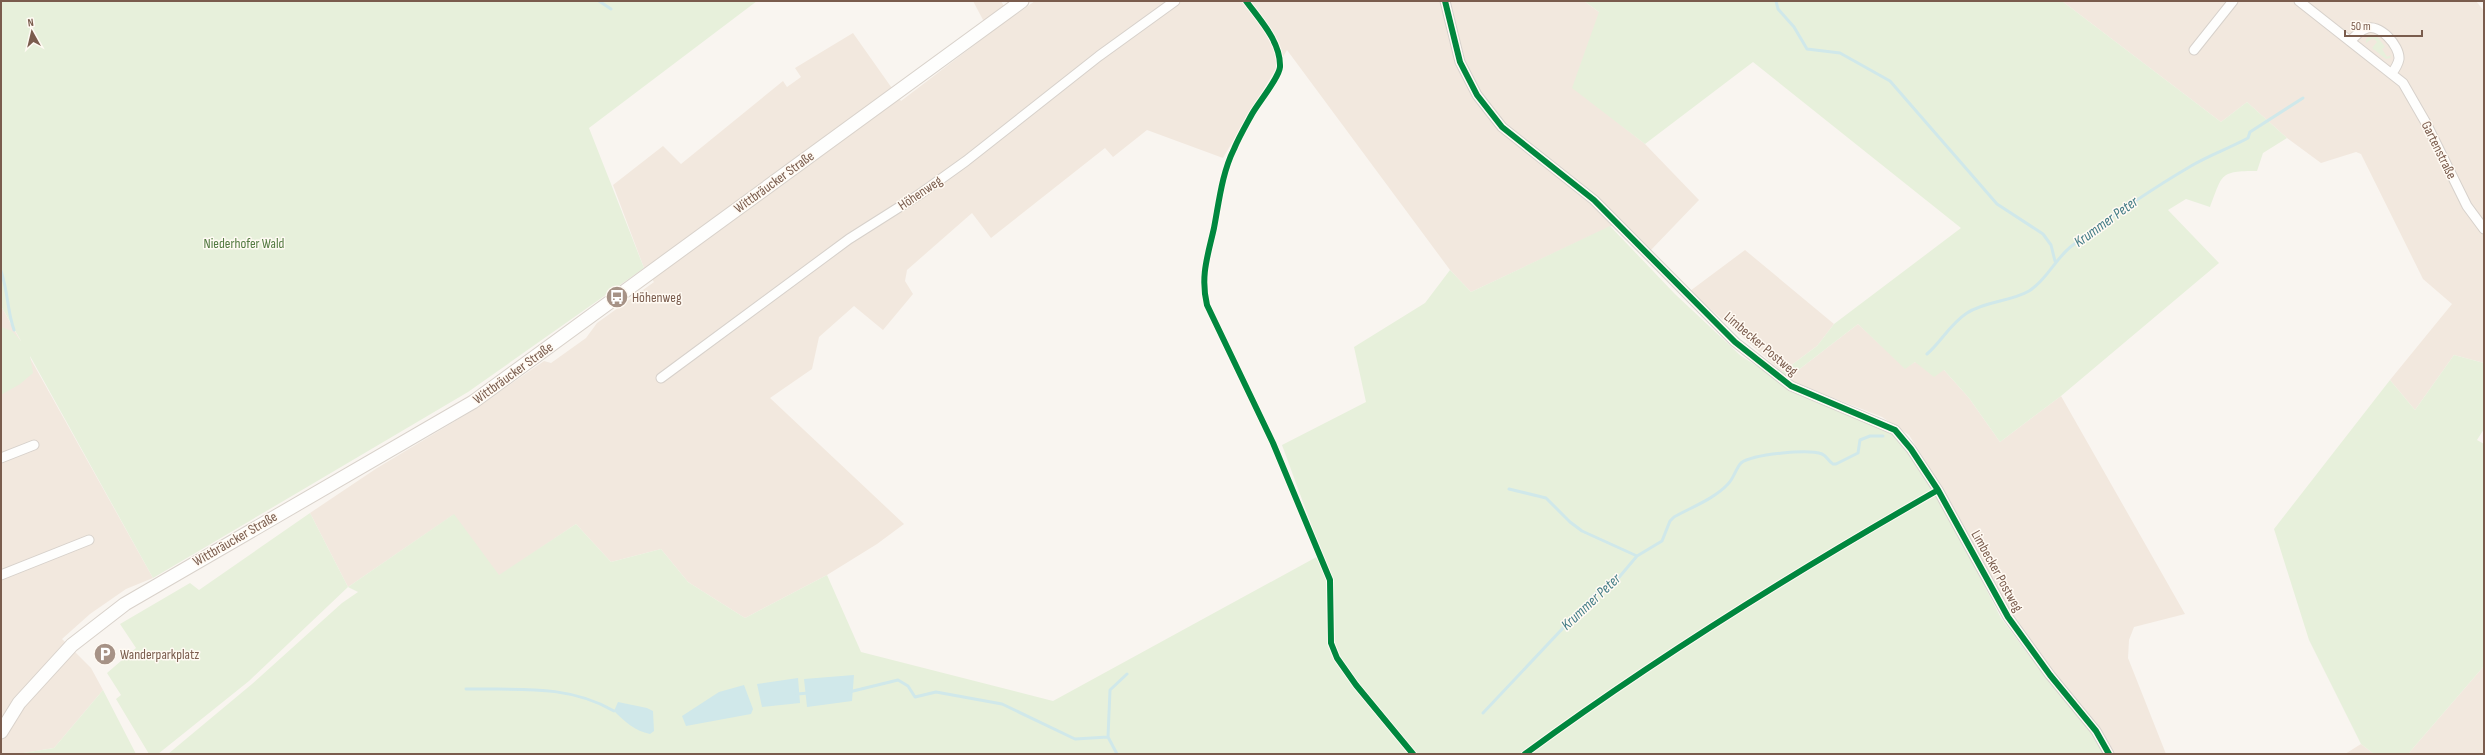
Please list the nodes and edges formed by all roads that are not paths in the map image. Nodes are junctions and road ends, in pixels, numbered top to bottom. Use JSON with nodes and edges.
{"nodes":[{"id":1,"x":1022,"y":1,"type":"edge"},
{"id":2,"x":1175,"y":1,"type":"edge"},
{"id":3,"x":1445,"y":1,"type":"edge"},
{"id":4,"x":2233,"y":1,"type":"edge"},
{"id":5,"x":2299,"y":1,"type":"edge"},
{"id":6,"x":2350,"y":41,"type":"junction"},
{"id":7,"x":2194,"y":50,"type":"dead end"},
{"id":8,"x":2392,"y":73,"type":"junction"},
{"id":9,"x":2484,"y":229,"type":"edge"},
{"id":10,"x":661,"y":378,"type":"dead end"},
{"id":11,"x":34,"y":445,"type":"dead end"},
{"id":12,"x":1,"y":458,"type":"edge"},
{"id":13,"x":89,"y":540,"type":"dead end"},
{"id":14,"x":1,"y":576,"type":"edge"},
{"id":15,"x":1,"y":732,"type":"edge"},
{"id":16,"x":2109,"y":754,"type":"edge"}],
"edges":[{"from":1,"to":15,"type":"main road","name":"Wittbräucker Straße"},
{"from":2,"to":10,"type":"street","name":"Höhenweg"},
{"from":3,"to":16,"type":"street","name":"Limbecker Postweg"},
{"from":4,"to":7,"type":"street"},
{"from":5,"to":6,"type":"street","name":"Gartenstraße"},
{"from":6,"to":8,"type":"street","name":"Gartenstraße"},
{"from":6,"to":8,"type":"street"},
{"from":8,"to":9,"type":"street","name":"Gartenstraße"},
{"from":11,"to":12,"type":"street"},
{"from":13,"to":14,"type":"street"}]}
